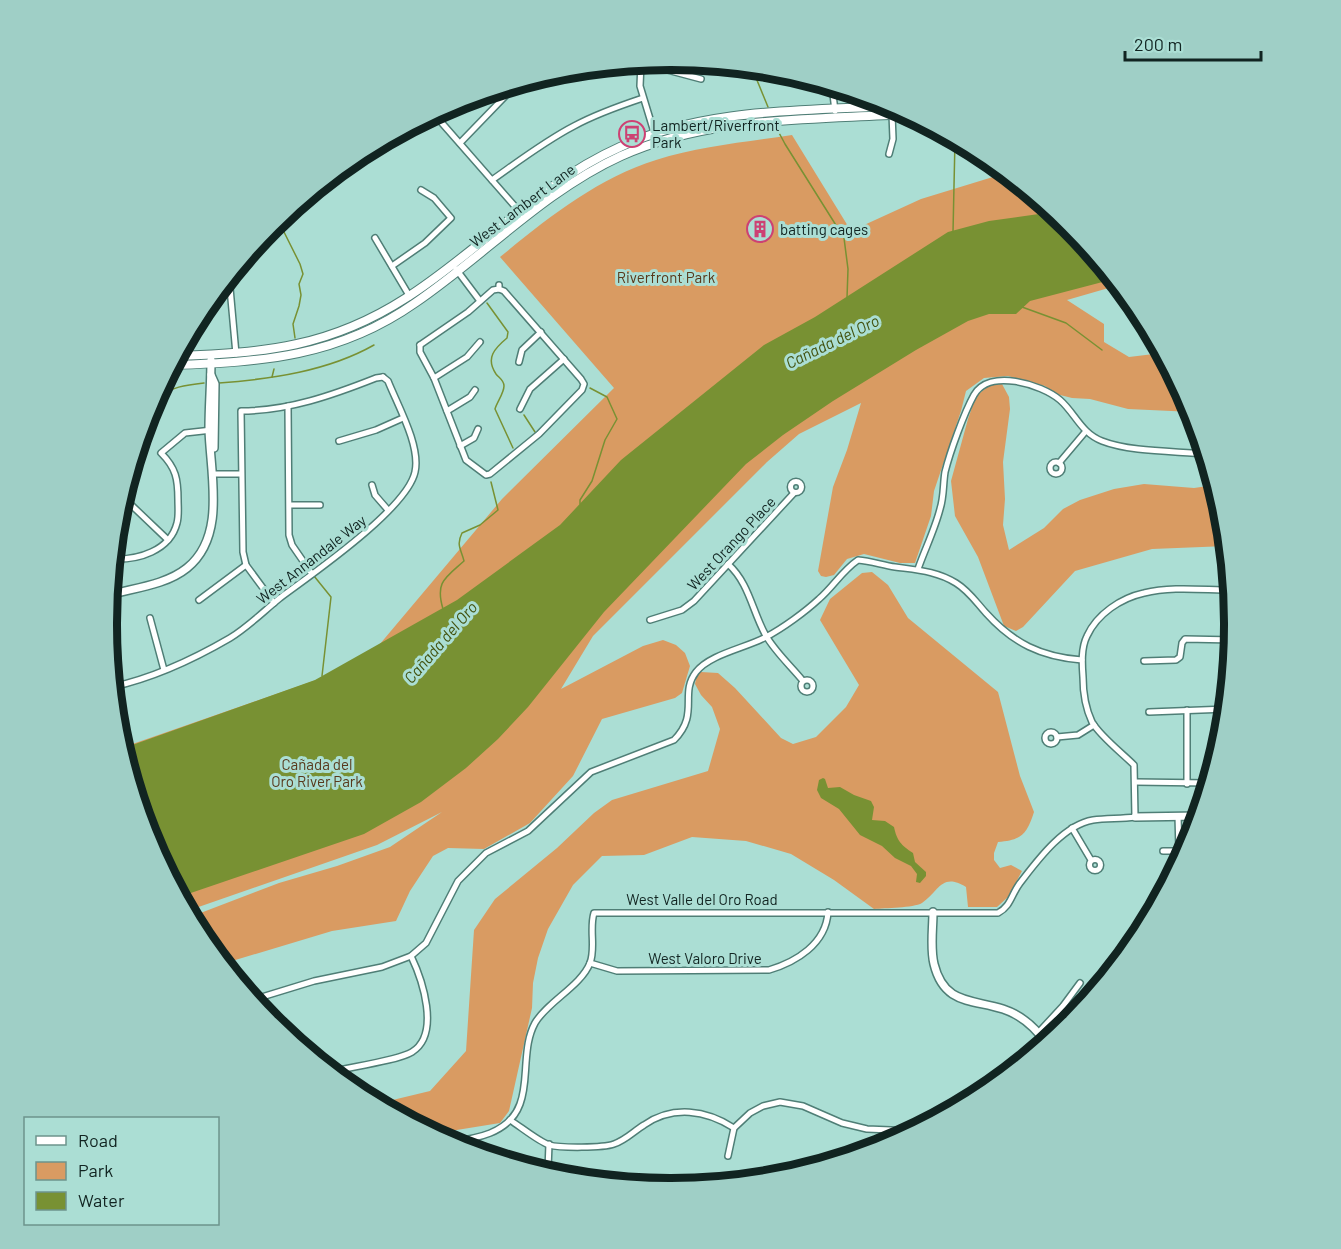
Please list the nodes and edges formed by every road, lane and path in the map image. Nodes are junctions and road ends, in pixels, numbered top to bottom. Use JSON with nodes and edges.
{"nodes":[{"id":1,"x":668,"y":70,"type":"edge"},
{"id":2,"x":640,"y":72,"type":"edge"},
{"id":3,"x":701,"y":79,"type":"dead end"},
{"id":4,"x":833,"y":95,"type":"edge"},
{"id":5,"x":506,"y":96,"type":"edge"},
{"id":6,"x":643,"y":98,"type":"junction"},
{"id":7,"x":868,"y":107,"type":"edge"},
{"id":8,"x":835,"y":109,"type":"junction"},
{"id":9,"x":581,"y":113,"type":"dead end"},
{"id":10,"x":888,"y":115,"type":"edge"},
{"id":11,"x":892,"y":117,"type":"edge"},
{"id":12,"x":835,"y":118,"type":"junction"},
{"id":13,"x":440,"y":121,"type":"edge"},
{"id":14,"x":584,"y":121,"type":"junction"},
{"id":15,"x":655,"y":134,"type":"junction"},
{"id":16,"x":657,"y":142,"type":"junction"},
{"id":17,"x":460,"y":143,"type":"junction"},
{"id":18,"x":890,"y":154,"type":"dead end"},
{"id":19,"x":492,"y":180,"type":"junction"},
{"id":20,"x":421,"y":190,"type":"dead end"},
{"id":21,"x":519,"y":211,"type":"junction"},
{"id":22,"x":375,"y":238,"type":"dead end"},
{"id":23,"x":392,"y":266,"type":"junction"},
{"id":24,"x":454,"y":268,"type":"junction"},
{"id":25,"x":230,"y":288,"type":"edge"},
{"id":26,"x":409,"y":296,"type":"junction"},
{"id":27,"x":480,"y":301,"type":"junction"},
{"id":28,"x":414,"y":304,"type":"junction"},
{"id":29,"x":541,"y":332,"type":"junction"},
{"id":30,"x":480,"y":342,"type":"dead end"},
{"id":31,"x":236,"y":354,"type":"junction"},
{"id":32,"x":210,"y":355,"type":"junction"},
{"id":33,"x":186,"y":356,"type":"edge"},
{"id":34,"x":564,"y":359,"type":"junction"},
{"id":35,"x":519,"y":362,"type":"dead end"},
{"id":36,"x":211,"y":364,"type":"junction"},
{"id":37,"x":182,"y":365,"type":"edge"},
{"id":38,"x":385,"y":370,"type":"dead end"},
{"id":39,"x":383,"y":377,"type":"junction"},
{"id":40,"x":434,"y":378,"type":"junction"},
{"id":41,"x":475,"y":390,"type":"dead end"},
{"id":42,"x":288,"y":406,"type":"junction"},
{"id":43,"x":520,"y":409,"type":"dead end"},
{"id":44,"x":447,"y":411,"type":"junction"},
{"id":45,"x":404,"y":418,"type":"junction"},
{"id":46,"x":478,"y":429,"type":"dead end"},
{"id":47,"x":212,"y":430,"type":"junction"},
{"id":48,"x":1086,"y":432,"type":"junction"},
{"id":49,"x":339,"y":441,"type":"dead end"},
{"id":50,"x":460,"y":446,"type":"junction"},
{"id":51,"x":1197,"y":453,"type":"edge"},
{"id":52,"x":1059,"y":462,"type":"dead end"},
{"id":53,"x":212,"y":474,"type":"junction"},
{"id":54,"x":242,"y":474,"type":"junction"},
{"id":55,"x":372,"y":485,"type":"dead end"},
{"id":56,"x":794,"y":493,"type":"dead end"},
{"id":57,"x":130,"y":504,"type":"edge"},
{"id":58,"x":290,"y":505,"type":"junction"},
{"id":59,"x":320,"y":505,"type":"dead end"},
{"id":60,"x":388,"y":510,"type":"junction"},
{"id":61,"x":168,"y":540,"type":"junction"},
{"id":62,"x":120,"y":558,"type":"edge"},
{"id":63,"x":728,"y":564,"type":"junction"},
{"id":64,"x":246,"y":565,"type":"junction"},
{"id":65,"x":918,"y":569,"type":"junction"},
{"id":66,"x":312,"y":574,"type":"junction"},
{"id":67,"x":1223,"y":590,"type":"edge"},
{"id":68,"x":118,"y":593,"type":"edge"},
{"id":69,"x":199,"y":600,"type":"dead end"},
{"id":70,"x":274,"y":603,"type":"junction"},
{"id":71,"x":150,"y":618,"type":"dead end"},
{"id":72,"x":650,"y":620,"type":"dead end"},
{"id":73,"x":766,"y":637,"type":"junction"},
{"id":74,"x":1224,"y":640,"type":"edge"},
{"id":75,"x":1082,"y":660,"type":"junction"},
{"id":76,"x":1144,"y":661,"type":"dead end"},
{"id":77,"x":164,"y":670,"type":"junction"},
{"id":78,"x":803,"y":681,"type":"dead end"},
{"id":79,"x":120,"y":685,"type":"edge"},
{"id":80,"x":1218,"y":709,"type":"edge"},
{"id":81,"x":1186,"y":710,"type":"junction"},
{"id":82,"x":1149,"y":712,"type":"dead end"},
{"id":83,"x":1094,"y":725,"type":"junction"},
{"id":84,"x":1057,"y":737,"type":"dead end"},
{"id":85,"x":1135,"y":782,"type":"junction"},
{"id":86,"x":1187,"y":783,"type":"junction"},
{"id":87,"x":1201,"y":783,"type":"edge"},
{"id":88,"x":1178,"y":816,"type":"junction"},
{"id":89,"x":1190,"y":816,"type":"edge"},
{"id":90,"x":1135,"y":817,"type":"junction"},
{"id":91,"x":1072,"y":828,"type":"junction"},
{"id":92,"x":1179,"y":844,"type":"edge"},
{"id":93,"x":1163,"y":851,"type":"dead end"},
{"id":94,"x":1176,"y":851,"type":"edge"},
{"id":95,"x":1091,"y":861,"type":"dead end"},
{"id":96,"x":828,"y":912,"type":"junction"},
{"id":97,"x":933,"y":912,"type":"junction"},
{"id":98,"x":411,"y":956,"type":"junction"},
{"id":99,"x":590,"y":963,"type":"junction"},
{"id":100,"x":1080,"y":983,"type":"dead end"},
{"id":101,"x":261,"y":997,"type":"edge"},
{"id":102,"x":1038,"y":1033,"type":"junction"},
{"id":103,"x":1041,"y":1036,"type":"edge"},
{"id":104,"x":341,"y":1070,"type":"edge"},
{"id":105,"x":510,"y":1120,"type":"junction"},
{"id":106,"x":734,"y":1128,"type":"junction"},
{"id":107,"x":896,"y":1130,"type":"edge"},
{"id":108,"x":466,"y":1139,"type":"edge"},
{"id":109,"x":549,"y":1144,"type":"junction"},
{"id":110,"x":728,"y":1156,"type":"dead end"},
{"id":111,"x":548,"y":1165,"type":"edge"}],
"edges":[{"from":1,"to":3,"type":"street"},
{"from":2,"to":6,"type":"street"},
{"from":4,"to":8,"type":"street"},
{"from":5,"to":17,"type":"street"},
{"from":6,"to":14,"type":"street"},
{"from":6,"to":15,"type":"street"},
{"from":7,"to":8,"type":"main road","name":"West Lambert Lane"},
{"from":8,"to":12,"type":"street"},
{"from":8,"to":15,"type":"main road","name":"West Lambert Lane"},
{"from":9,"to":14,"type":"street"},
{"from":10,"to":12,"type":"main road","name":"West Lambert Lane"},
{"from":11,"to":18,"type":"street"},
{"from":12,"to":16,"type":"main road","name":"West Lambert Lane"},
{"from":13,"to":17,"type":"street"},
{"from":14,"to":19,"type":"street"},
{"from":15,"to":16,"type":"street"},
{"from":15,"to":21,"type":"main road","name":"West Lambert Lane"},
{"from":16,"to":24,"type":"main road","name":"West Lambert Lane"},
{"from":17,"to":19,"type":"street"},
{"from":19,"to":21,"type":"street"},
{"from":20,"to":23,"type":"street"},
{"from":21,"to":24,"type":"main road","name":"West Lambert Lane"},
{"from":22,"to":23,"type":"street"},
{"from":23,"to":26,"type":"street"},
{"from":24,"to":26,"type":"main road","name":"West Lambert Lane"},
{"from":24,"to":27,"type":"street"},
{"from":24,"to":28,"type":"main road","name":"West Lambert Lane"},
{"from":25,"to":31,"type":"street"},
{"from":26,"to":28,"type":"street"},
{"from":26,"to":31,"type":"main road","name":"West Lambert Lane"},
{"from":27,"to":29,"type":"street"},
{"from":27,"to":40,"type":"street"},
{"from":28,"to":36,"type":"main road","name":"West Lambert Lane"},
{"from":29,"to":34,"type":"street"},
{"from":29,"to":35,"type":"street"},
{"from":30,"to":40,"type":"street"},
{"from":31,"to":32,"type":"main road","name":"West Lambert Lane"},
{"from":32,"to":33,"type":"main road","name":"West Lambert Lane"},
{"from":32,"to":36,"type":"street"},
{"from":34,"to":43,"type":"street"},
{"from":34,"to":50,"type":"street"},
{"from":36,"to":37,"type":"main road","name":"West Lambert Lane"},
{"from":36,"to":47,"type":"street"},
{"from":38,"to":39,"type":"street"},
{"from":39,"to":42,"type":"street"},
{"from":39,"to":45,"type":"street","name":"West Annandale Way"},
{"from":40,"to":44,"type":"street"},
{"from":41,"to":44,"type":"street"},
{"from":42,"to":54,"type":"street"},
{"from":42,"to":58,"type":"street"},
{"from":44,"to":50,"type":"street"},
{"from":45,"to":49,"type":"street"},
{"from":45,"to":60,"type":"street","name":"West Annandale Way"},
{"from":46,"to":50,"type":"street"},
{"from":47,"to":53,"type":"street"},
{"from":47,"to":61,"type":"street"},
{"from":48,"to":51,"type":"street"},
{"from":48,"to":52,"type":"street"},
{"from":48,"to":65,"type":"street"},
{"from":53,"to":54,"type":"street"},
{"from":53,"to":68,"type":"street"},
{"from":54,"to":64,"type":"street"},
{"from":55,"to":60,"type":"street"},
{"from":56,"to":63,"type":"street","name":"West Orango Place"},
{"from":57,"to":61,"type":"street"},
{"from":58,"to":59,"type":"street"},
{"from":58,"to":66,"type":"street"},
{"from":60,"to":66,"type":"street","name":"West Annandale Way"},
{"from":61,"to":62,"type":"street"},
{"from":63,"to":72,"type":"street","name":"West Orango Place"},
{"from":63,"to":73,"type":"street"},
{"from":64,"to":69,"type":"street"},
{"from":64,"to":70,"type":"street"},
{"from":65,"to":73,"type":"street"},
{"from":65,"to":75,"type":"street"},
{"from":66,"to":70,"type":"street","name":"West Annandale Way"},
{"from":67,"to":75,"type":"street"},
{"from":70,"to":77,"type":"street","name":"West Annandale Way"},
{"from":71,"to":77,"type":"street"},
{"from":73,"to":78,"type":"street"},
{"from":73,"to":98,"type":"street"},
{"from":74,"to":76,"type":"street"},
{"from":75,"to":83,"type":"street"},
{"from":77,"to":79,"type":"street","name":"West Annandale Way"},
{"from":80,"to":81,"type":"street"},
{"from":81,"to":82,"type":"street"},
{"from":81,"to":86,"type":"street"},
{"from":83,"to":84,"type":"street"},
{"from":83,"to":85,"type":"street"},
{"from":85,"to":86,"type":"street"},
{"from":85,"to":90,"type":"street"},
{"from":86,"to":87,"type":"street"},
{"from":88,"to":89,"type":"street","name":"West Valle del Oro Road"},
{"from":88,"to":90,"type":"street","name":"West Valle del Oro Road"},
{"from":88,"to":92,"type":"street"},
{"from":90,"to":91,"type":"street","name":"West Valle del Oro Road"},
{"from":91,"to":95,"type":"street"},
{"from":91,"to":97,"type":"street","name":"West Valle del Oro Road"},
{"from":93,"to":94,"type":"street"},
{"from":96,"to":97,"type":"street","name":"West Valle del Oro Road"},
{"from":96,"to":99,"type":"street","name":"West Valoro Drive"},
{"from":96,"to":99,"type":"street","name":"West Valle del Oro Road"},
{"from":97,"to":102,"type":"street"},
{"from":98,"to":101,"type":"street"},
{"from":98,"to":104,"type":"street"},
{"from":99,"to":105,"type":"street"},
{"from":100,"to":102,"type":"street"},
{"from":102,"to":103,"type":"street"},
{"from":105,"to":108,"type":"street"},
{"from":105,"to":109,"type":"street"},
{"from":106,"to":107,"type":"street"},
{"from":106,"to":109,"type":"street"},
{"from":106,"to":110,"type":"street"},
{"from":109,"to":111,"type":"street"}]}
